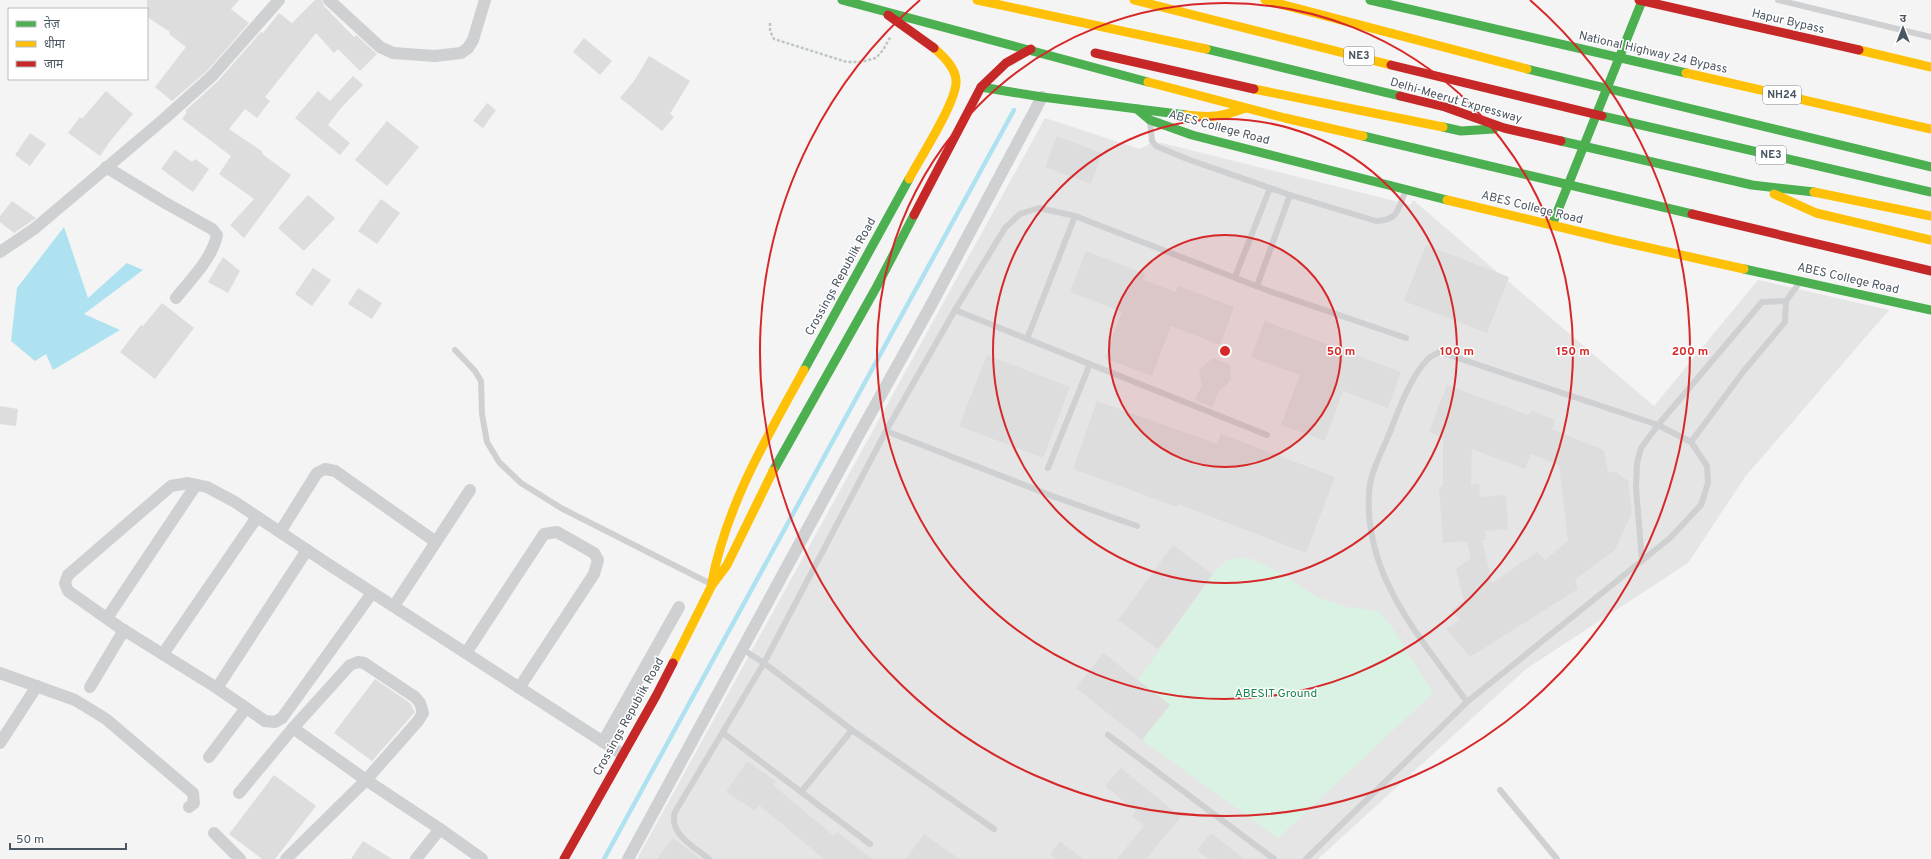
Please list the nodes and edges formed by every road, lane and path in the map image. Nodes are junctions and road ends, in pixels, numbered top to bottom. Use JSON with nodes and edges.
{"nodes":[{"id":1,"x":278,"y":0,"type":"edge"},
{"id":2,"x":329,"y":0,"type":"edge"},
{"id":3,"x":485,"y":0,"type":"edge"},
{"id":4,"x":842,"y":0,"type":"edge"},
{"id":5,"x":976,"y":0,"type":"edge"},
{"id":6,"x":1134,"y":0,"type":"edge"},
{"id":7,"x":1265,"y":0,"type":"edge"},
{"id":8,"x":1370,"y":0,"type":"edge"},
{"id":9,"x":1641,"y":0,"type":"edge"},
{"id":10,"x":1778,"y":0,"type":"edge"},
{"id":11,"x":881,"y":10,"type":"junction"},
{"id":12,"x":770,"y":23,"type":"dead end"},
{"id":13,"x":899,"y":23,"type":"junction"},
{"id":14,"x":1291,"y":28,"type":"dead end"},
{"id":15,"x":1280,"y":36,"type":"junction"},
{"id":16,"x":1931,"y":37,"type":"edge"},
{"id":17,"x":1054,"y":48,"type":"dead end"},
{"id":18,"x":1031,"y":49,"type":"junction"},
{"id":19,"x":1084,"y":50,"type":"dead end"},
{"id":20,"x":1931,"y":67,"type":"edge"},
{"id":21,"x":1546,"y":74,"type":"junction"},
{"id":22,"x":1533,"y":79,"type":"dead end"},
{"id":23,"x":981,"y":87,"type":"junction"},
{"id":24,"x":1042,"y":98,"type":"junction"},
{"id":25,"x":1136,"y":108,"type":"junction"},
{"id":26,"x":1245,"y":108,"type":"junction"},
{"id":27,"x":1150,"y":120,"type":"junction"},
{"id":28,"x":1504,"y":128,"type":"junction"},
{"id":29,"x":1931,"y":129,"type":"edge"},
{"id":30,"x":106,"y":167,"type":"junction"},
{"id":31,"x":1931,"y":167,"type":"edge"},
{"id":32,"x":1752,"y":185,"type":"junction"},
{"id":33,"x":1270,"y":188,"type":"junction"},
{"id":34,"x":1406,"y":190,"type":"junction"},
{"id":35,"x":1931,"y":192,"type":"edge"},
{"id":36,"x":1290,"y":195,"type":"junction"},
{"id":37,"x":1075,"y":216,"type":"junction"},
{"id":38,"x":1931,"y":216,"type":"edge"},
{"id":39,"x":1552,"y":225,"type":"junction"},
{"id":40,"x":1931,"y":240,"type":"edge"},
{"id":41,"x":0,"y":252,"type":"edge"},
{"id":42,"x":1931,"y":271,"type":"edge"},
{"id":43,"x":1235,"y":277,"type":"junction"},
{"id":44,"x":1801,"y":280,"type":"junction"},
{"id":45,"x":1257,"y":286,"type":"junction"},
{"id":46,"x":176,"y":298,"type":"dead end"},
{"id":47,"x":1786,"y":301,"type":"junction"},
{"id":48,"x":955,"y":310,"type":"junction"},
{"id":49,"x":1931,"y":310,"type":"edge"},
{"id":50,"x":1406,"y":338,"type":"dead end"},
{"id":51,"x":1027,"y":340,"type":"junction"},
{"id":52,"x":455,"y":350,"type":"dead end"},
{"id":53,"x":1090,"y":364,"type":"junction"},
{"id":54,"x":1658,"y":425,"type":"junction"},
{"id":55,"x":886,"y":431,"type":"junction"},
{"id":56,"x":1267,"y":435,"type":"dead end"},
{"id":57,"x":1691,"y":442,"type":"junction"},
{"id":58,"x":1048,"y":468,"type":"dead end"},
{"id":59,"x":196,"y":485,"type":"junction"},
{"id":60,"x":470,"y":490,"type":"dead end"},
{"id":61,"x":257,"y":517,"type":"junction"},
{"id":62,"x":1137,"y":526,"type":"dead end"},
{"id":63,"x":280,"y":532,"type":"junction"},
{"id":64,"x":436,"y":542,"type":"junction"},
{"id":65,"x":307,"y":550,"type":"junction"},
{"id":66,"x":1642,"y":561,"type":"junction"},
{"id":67,"x":712,"y":585,"type":"junction"},
{"id":68,"x":372,"y":593,"type":"junction"},
{"id":69,"x":394,"y":606,"type":"junction"},
{"id":70,"x":679,"y":608,"type":"dead end"},
{"id":71,"x":107,"y":618,"type":"junction"},
{"id":72,"x":124,"y":630,"type":"junction"},
{"id":73,"x":742,"y":649,"type":"junction"},
{"id":74,"x":466,"y":653,"type":"junction"},
{"id":75,"x":163,"y":654,"type":"junction"},
{"id":76,"x":764,"y":663,"type":"junction"},
{"id":77,"x":0,"y":673,"type":"edge"},
{"id":78,"x":37,"y":686,"type":"junction"},
{"id":79,"x":90,"y":686,"type":"dead end"},
{"id":80,"x":217,"y":688,"type":"junction"},
{"id":81,"x":519,"y":688,"type":"junction"},
{"id":82,"x":1467,"y":702,"type":"junction"},
{"id":83,"x":246,"y":708,"type":"junction"},
{"id":84,"x":293,"y":728,"type":"junction"},
{"id":85,"x":852,"y":730,"type":"junction"},
{"id":86,"x":723,"y":733,"type":"junction"},
{"id":87,"x":1108,"y":735,"type":"dead end"},
{"id":88,"x":603,"y":742,"type":"junction"},
{"id":89,"x":0,"y":744,"type":"edge"},
{"id":90,"x":622,"y":754,"type":"junction"},
{"id":91,"x":210,"y":757,"type":"dead end"},
{"id":92,"x":366,"y":780,"type":"junction"},
{"id":93,"x":1500,"y":790,"type":"dead end"},
{"id":94,"x":802,"y":791,"type":"junction"},
{"id":95,"x":238,"y":793,"type":"dead end"},
{"id":96,"x":189,"y":807,"type":"dead end"},
{"id":97,"x":440,"y":829,"type":"junction"},
{"id":98,"x":994,"y":829,"type":"dead end"},
{"id":99,"x":214,"y":833,"type":"dead end"},
{"id":100,"x":870,"y":844,"type":"dead end"},
{"id":101,"x":240,"y":859,"type":"edge"},
{"id":102,"x":286,"y":859,"type":"edge"},
{"id":103,"x":416,"y":859,"type":"edge"},
{"id":104,"x":482,"y":859,"type":"edge"},
{"id":105,"x":564,"y":859,"type":"edge"},
{"id":106,"x":628,"y":859,"type":"edge"},
{"id":107,"x":709,"y":859,"type":"edge"},
{"id":108,"x":1274,"y":859,"type":"edge"},
{"id":109,"x":1306,"y":859,"type":"edge"},
{"id":110,"x":1557,"y":859,"type":"edge"}],
"edges":[{"from":1,"to":30,"type":"street"},
{"from":2,"to":3,"type":"street"},
{"from":4,"to":11,"type":"main road"},
{"from":5,"to":28,"type":"main road","name":"Delhi-Meerut Expressway"},
{"from":6,"to":15,"type":"main road","name":"Delhi-Meerut Expressway","number":"NE3"},
{"from":7,"to":21,"type":"main road"},
{"from":8,"to":29,"type":"main road","name":"National Highway 24 Bypass","number":"NH24"},
{"from":9,"to":20,"type":"main road","name":"Hapur Bypass"},
{"from":9,"to":39,"type":"main road"},
{"from":10,"to":16,"type":"lane"},
{"from":11,"to":13,"type":"main road","name":"Crossings Republik Road"},
{"from":11,"to":18,"type":"main road"},
{"from":12,"to":13,"type":"path"},
{"from":13,"to":67,"type":"main road","name":"Crossings Republik Road"},
{"from":14,"to":15,"type":"main road"},
{"from":15,"to":35,"type":"main road","name":"Delhi-Meerut Expressway","number":"NE3"},
{"from":17,"to":18,"type":"main road"},
{"from":18,"to":23,"type":"main road","name":"Crossings Republik Road"},
{"from":18,"to":26,"type":"main road"},
{"from":19,"to":28,"type":"main road"},
{"from":21,"to":22,"type":"main road"},
{"from":21,"to":31,"type":"main road"},
{"from":23,"to":24,"type":"main road"},
{"from":23,"to":67,"type":"main road","name":"Crossings Republik Road"},
{"from":24,"to":25,"type":"main road"},
{"from":24,"to":73,"type":"street"},
{"from":25,"to":26,"type":"main road"},
{"from":25,"to":27,"type":"main road","name":"ABES College Road"},
{"from":26,"to":42,"type":"main road"},
{"from":27,"to":33,"type":"lane"},
{"from":27,"to":34,"type":"main road","name":"ABES College Road"},
{"from":28,"to":32,"type":"main road","name":"Delhi-Meerut Expressway"},
{"from":30,"to":41,"type":"street"},
{"from":30,"to":46,"type":"street"},
{"from":32,"to":38,"type":"main road","name":"Delhi-Meerut Expressway"},
{"from":32,"to":40,"type":"main road"},
{"from":33,"to":36,"type":"lane"},
{"from":33,"to":43,"type":"lane"},
{"from":34,"to":36,"type":"lane"},
{"from":34,"to":39,"type":"main road","name":"ABES College Road"},
{"from":36,"to":45,"type":"lane"},
{"from":37,"to":43,"type":"lane"},
{"from":37,"to":48,"type":"lane"},
{"from":37,"to":51,"type":"lane"},
{"from":39,"to":44,"type":"main road","name":"ABES College Road"},
{"from":43,"to":45,"type":"lane"},
{"from":44,"to":47,"type":"lane"},
{"from":44,"to":49,"type":"main road","name":"ABES College Road"},
{"from":45,"to":50,"type":"lane"},
{"from":47,"to":54,"type":"lane"},
{"from":47,"to":57,"type":"lane"},
{"from":48,"to":51,"type":"lane"},
{"from":48,"to":55,"type":"lane"},
{"from":51,"to":53,"type":"lane"},
{"from":52,"to":67,"type":"lane"},
{"from":53,"to":56,"type":"lane"},
{"from":53,"to":58,"type":"lane"},
{"from":54,"to":57,"type":"lane"},
{"from":54,"to":66,"type":"lane"},
{"from":54,"to":82,"type":"lane"},
{"from":55,"to":62,"type":"lane"},
{"from":55,"to":76,"type":"lane"},
{"from":57,"to":66,"type":"lane"},
{"from":59,"to":61,"type":"street"},
{"from":59,"to":71,"type":"street"},
{"from":59,"to":71,"type":"street"},
{"from":60,"to":64,"type":"street"},
{"from":61,"to":63,"type":"street"},
{"from":61,"to":75,"type":"street"},
{"from":63,"to":64,"type":"street"},
{"from":63,"to":65,"type":"street"},
{"from":64,"to":69,"type":"street"},
{"from":65,"to":68,"type":"street"},
{"from":65,"to":80,"type":"street"},
{"from":66,"to":82,"type":"lane"},
{"from":67,"to":90,"type":"main road","name":"Crossings Republik Road"},
{"from":68,"to":69,"type":"street"},
{"from":68,"to":83,"type":"street"},
{"from":69,"to":74,"type":"street"},
{"from":70,"to":88,"type":"street"},
{"from":71,"to":72,"type":"street"},
{"from":72,"to":75,"type":"street"},
{"from":72,"to":79,"type":"street"},
{"from":73,"to":76,"type":"lane"},
{"from":73,"to":106,"type":"street"},
{"from":74,"to":81,"type":"street"},
{"from":74,"to":81,"type":"street"},
{"from":75,"to":80,"type":"street"},
{"from":76,"to":85,"type":"lane"},
{"from":76,"to":86,"type":"lane"},
{"from":77,"to":78,"type":"street"},
{"from":78,"to":89,"type":"street"},
{"from":78,"to":96,"type":"street"},
{"from":80,"to":83,"type":"street"},
{"from":81,"to":88,"type":"street"},
{"from":82,"to":109,"type":"lane"},
{"from":83,"to":91,"type":"street"},
{"from":84,"to":92,"type":"street"},
{"from":84,"to":92,"type":"street"},
{"from":84,"to":95,"type":"street"},
{"from":85,"to":94,"type":"lane"},
{"from":85,"to":98,"type":"lane"},
{"from":86,"to":94,"type":"lane"},
{"from":86,"to":107,"type":"lane"},
{"from":87,"to":108,"type":"lane"},
{"from":88,"to":90,"type":"street"},
{"from":90,"to":105,"type":"main road","name":"Crossings Republik Road"},
{"from":92,"to":97,"type":"street"},
{"from":92,"to":102,"type":"street"},
{"from":93,"to":110,"type":"lane"},
{"from":94,"to":100,"type":"lane"},
{"from":97,"to":103,"type":"street"},
{"from":97,"to":104,"type":"street"},
{"from":99,"to":101,"type":"street"}]}
